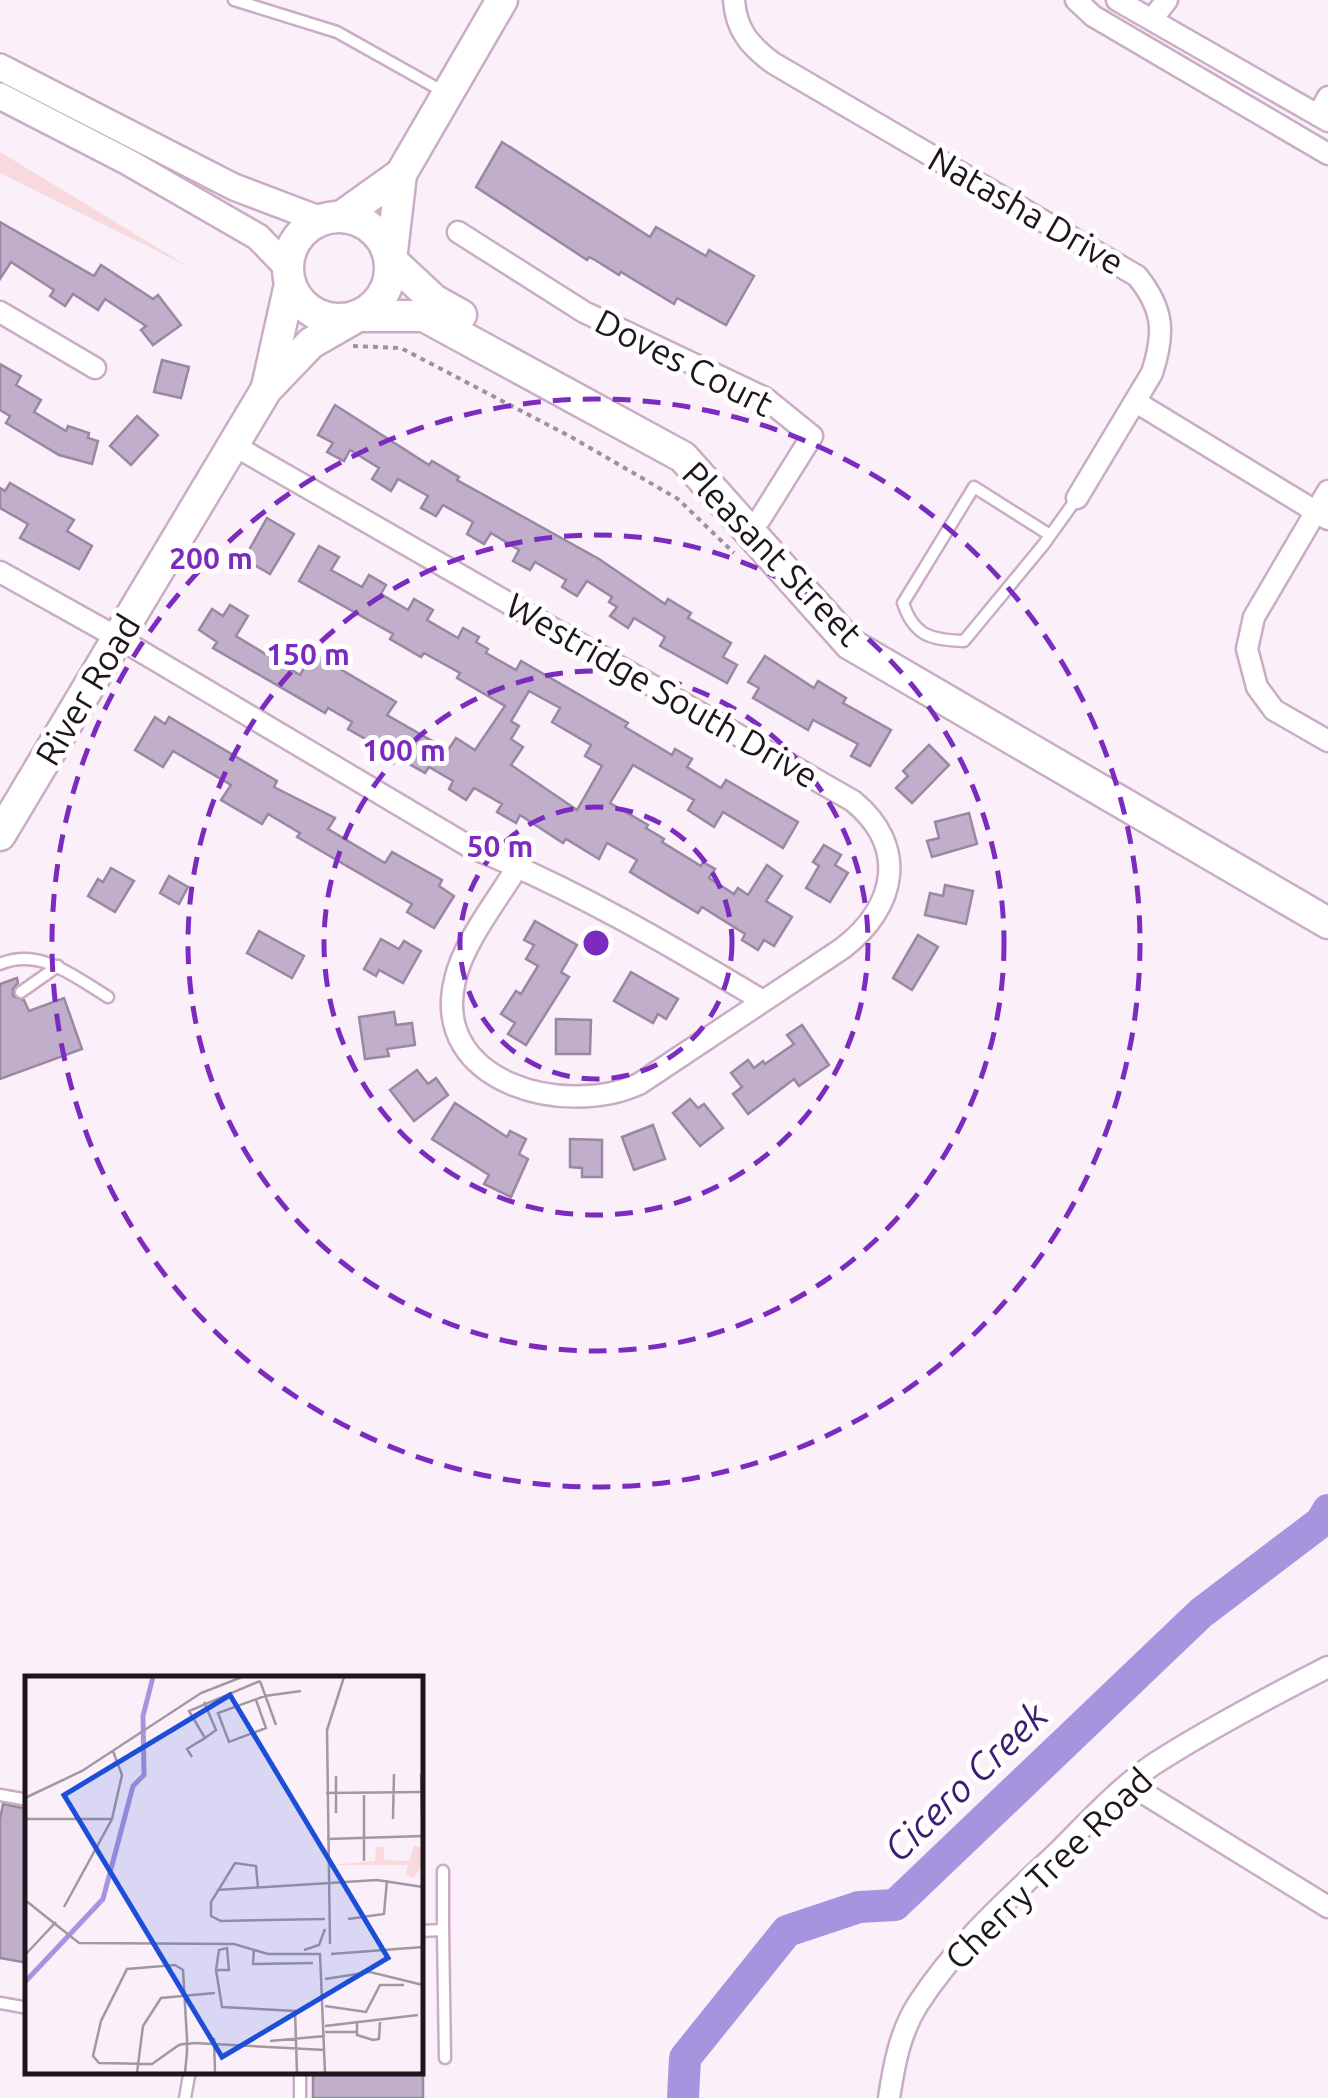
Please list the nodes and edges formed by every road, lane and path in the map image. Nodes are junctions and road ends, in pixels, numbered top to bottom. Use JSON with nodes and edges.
{"nodes":[{"id":1,"x":234,"y":0,"type":"edge"},
{"id":2,"x":502,"y":0,"type":"edge"},
{"id":3,"x":734,"y":0,"type":"edge"},
{"id":4,"x":1076,"y":0,"type":"edge"},
{"id":5,"x":1117,"y":0,"type":"edge"},
{"id":6,"x":1166,"y":0,"type":"edge"},
{"id":7,"x":1152,"y":19,"type":"junction"},
{"id":8,"x":1136,"y":42,"type":"junction"},
{"id":9,"x":0,"y":67,"type":"edge"},
{"id":10,"x":445,"y":93,"type":"junction"},
{"id":11,"x":0,"y":96,"type":"edge"},
{"id":12,"x":1325,"y":111,"type":"edge"},
{"id":13,"x":1304,"y":140,"type":"junction"},
{"id":14,"x":1328,"y":154,"type":"edge"},
{"id":15,"x":401,"y":174,"type":"junction"},
{"id":16,"x":331,"y":218,"type":"junction"},
{"id":17,"x":458,"y":232,"type":"dead end"},
{"id":18,"x":390,"y":260,"type":"junction"},
{"id":19,"x":289,"y":276,"type":"junction"},
{"id":20,"x":0,"y":312,"type":"edge"},
{"id":21,"x":358,"y":316,"type":"junction"},
{"id":22,"x":95,"y":368,"type":"dead end"},
{"id":23,"x":266,"y":390,"type":"junction"},
{"id":24,"x":1136,"y":402,"type":"junction"},
{"id":25,"x":236,"y":446,"type":"junction"},
{"id":26,"x":1328,"y":490,"type":"edge"},
{"id":27,"x":1076,"y":498,"type":"joint"},
{"id":28,"x":1322,"y":516,"type":"edge"},
{"id":29,"x":753,"y":523,"type":"junction"},
{"id":30,"x":1050,"y":535,"type":"junction"},
{"id":31,"x":0,"y":572,"type":"edge"},
{"id":32,"x":120,"y":638,"type":"junction"},
{"id":33,"x":1328,"y":741,"type":"edge"},
{"id":34,"x":0,"y":835,"type":"edge"},
{"id":35,"x":518,"y":866,"type":"junction"},
{"id":36,"x":1328,"y":902,"type":"edge"},
{"id":37,"x":1328,"y":923,"type":"edge"},
{"id":38,"x":0,"y":964,"type":"edge"},
{"id":39,"x":58,"y":966,"type":"junction"},
{"id":40,"x":22,"y":992,"type":"dead end"},
{"id":41,"x":108,"y":998,"type":"dead end"},
{"id":42,"x":763,"y":1001,"type":"junction"},
{"id":43,"x":1328,"y":1667,"type":"edge"},
{"id":44,"x":1129,"y":1784,"type":"junction"},
{"id":45,"x":0,"y":1795,"type":"edge"},
{"id":46,"x":25,"y":1799,"type":"edge"},
{"id":47,"x":443,"y":1870,"type":"dead end"},
{"id":48,"x":1328,"y":1907,"type":"edge"},
{"id":49,"x":444,"y":1930,"type":"junction"},
{"id":50,"x":422,"y":1931,"type":"edge"},
{"id":51,"x":0,"y":2003,"type":"edge"},
{"id":52,"x":25,"y":2007,"type":"edge"},
{"id":53,"x":445,"y":2058,"type":"dead end"},
{"id":54,"x":189,"y":2073,"type":"edge"},
{"id":55,"x":185,"y":2098,"type":"edge"},
{"id":56,"x":889,"y":2098,"type":"edge"}],
"edges":[{"from":1,"to":10,"type":"lane"},
{"from":2,"to":10,"type":"main road"},
{"from":3,"to":24,"type":"street","name":"Natasha Drive"},
{"from":4,"to":8,"type":"street"},
{"from":5,"to":7,"type":"street"},
{"from":6,"to":7,"type":"street"},
{"from":7,"to":8,"type":"lane"},
{"from":7,"to":12,"type":"street"},
{"from":8,"to":13,"type":"street"},
{"from":9,"to":16,"type":"street"},
{"from":10,"to":15,"type":"main road"},
{"from":11,"to":19,"type":"street"},
{"from":12,"to":13,"type":"lane"},
{"from":13,"to":14,"type":"street"},
{"from":15,"to":16,"type":"main road"},
{"from":15,"to":18,"type":"main road"},
{"from":16,"to":18,"type":"main road"},
{"from":16,"to":19,"type":"main road"},
{"from":17,"to":29,"type":"street","name":"Doves Court"},
{"from":18,"to":21,"type":"main road"},
{"from":18,"to":29,"type":"main road","name":"Pleasant Street"},
{"from":19,"to":21,"type":"main road"},
{"from":19,"to":23,"type":"main road","name":"River Road"},
{"from":20,"to":22,"type":"street"},
{"from":21,"to":23,"type":"main road","name":"River Road"},
{"from":21,"to":29,"type":"main road","name":"Pleasant Street"},
{"from":23,"to":25,"type":"main road","name":"River Road"},
{"from":24,"to":27,"type":"street","name":"Natasha Drive"},
{"from":24,"to":28,"type":"street"},
{"from":25,"to":32,"type":"main road","name":"River Road"},
{"from":25,"to":42,"type":"street","name":"Westridge South Drive"},
{"from":26,"to":28,"type":"street"},
{"from":27,"to":30,"type":"lane"},
{"from":28,"to":33,"type":"street"},
{"from":29,"to":36,"type":"main road","name":"Pleasant Street"},
{"from":29,"to":37,"type":"main road","name":"Pleasant Street"},
{"from":30,"to":30,"type":"lane"},
{"from":31,"to":32,"type":"street"},
{"from":32,"to":34,"type":"main road","name":"River Road"},
{"from":32,"to":35,"type":"street"},
{"from":35,"to":42,"type":"street"},
{"from":35,"to":42,"type":"street","name":"Westridge South Drive"},
{"from":38,"to":39,"type":"lane"},
{"from":39,"to":40,"type":"lane"},
{"from":39,"to":41,"type":"lane"},
{"from":43,"to":44,"type":"street","name":"Cherry Tree Road"},
{"from":44,"to":48,"type":"street"},
{"from":44,"to":56,"type":"street","name":"Cherry Tree Road"},
{"from":45,"to":46,"type":"lane"},
{"from":47,"to":49,"type":"lane"},
{"from":49,"to":50,"type":"lane"},
{"from":49,"to":53,"type":"lane"},
{"from":51,"to":52,"type":"lane"},
{"from":54,"to":55,"type":"lane"}]}
